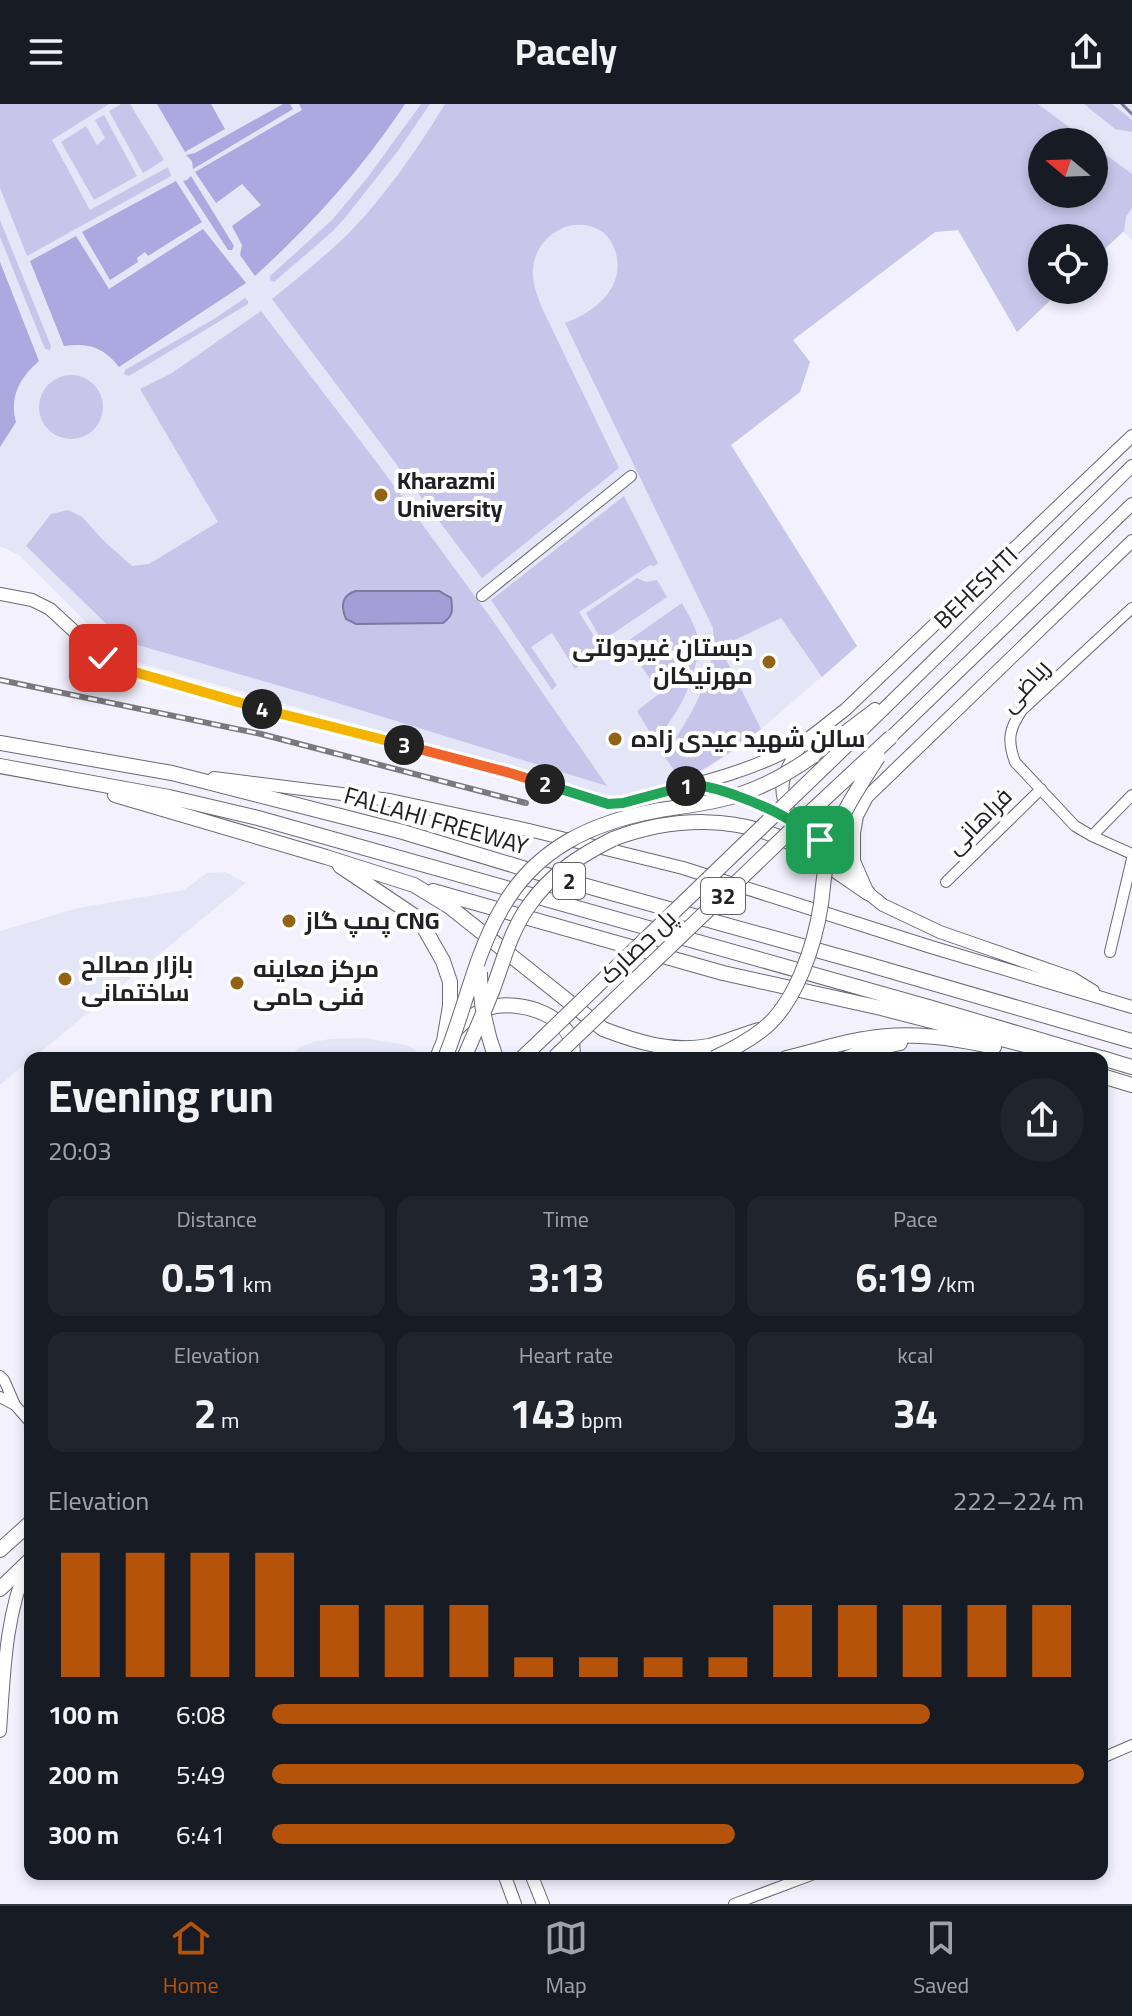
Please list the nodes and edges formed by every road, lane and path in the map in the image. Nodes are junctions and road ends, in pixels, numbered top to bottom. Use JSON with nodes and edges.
{"nodes":[{"id":1,"x":1132,"y":436,"type":"edge"},
{"id":2,"x":1132,"y":466,"type":"edge"},
{"id":3,"x":631,"y":476,"type":"dead end"},
{"id":4,"x":1132,"y":504,"type":"edge"},
{"id":5,"x":1132,"y":541,"type":"edge"},
{"id":6,"x":0,"y":594,"type":"edge"},
{"id":7,"x":482,"y":596,"type":"dead end"},
{"id":8,"x":1132,"y":608,"type":"edge"},
{"id":9,"x":907,"y":686,"type":"junction"},
{"id":10,"x":891,"y":737,"type":"junction"},
{"id":11,"x":851,"y":741,"type":"joint"},
{"id":12,"x":0,"y":743,"type":"edge"},
{"id":13,"x":802,"y":743,"type":"junction"},
{"id":14,"x":813,"y":756,"type":"joint"},
{"id":15,"x":0,"y":766,"type":"edge"},
{"id":16,"x":37,"y":773,"type":"junction"},
{"id":17,"x":172,"y":773,"type":"junction"},
{"id":18,"x":693,"y":785,"type":"junction"},
{"id":19,"x":1041,"y":789,"type":"junction"},
{"id":20,"x":1132,"y":795,"type":"edge"},
{"id":21,"x":857,"y":816,"type":"junction"},
{"id":22,"x":1092,"y":836,"type":"junction"},
{"id":23,"x":326,"y":857,"type":"junction"},
{"id":24,"x":1132,"y":857,"type":"edge"},
{"id":25,"x":946,"y":882,"type":"dead end"},
{"id":26,"x":414,"y":885,"type":"junction"},
{"id":27,"x":868,"y":893,"type":"junction"},
{"id":28,"x":1110,"y":952,"type":"dead end"},
{"id":29,"x":480,"y":960,"type":"junction"},
{"id":30,"x":1104,"y":999,"type":"junction"},
{"id":31,"x":1132,"y":1007,"type":"edge"},
{"id":32,"x":764,"y":1029,"type":"junction"},
{"id":33,"x":934,"y":1036,"type":"junction"},
{"id":34,"x":444,"y":1041,"type":"junction"},
{"id":35,"x":1132,"y":1041,"type":"edge"},
{"id":36,"x":439,"y":1052,"type":"edge"},
{"id":37,"x":447,"y":1052,"type":"edge"},
{"id":38,"x":466,"y":1052,"type":"edge"},
{"id":39,"x":494,"y":1052,"type":"edge"},
{"id":40,"x":528,"y":1052,"type":"edge"},
{"id":41,"x":560,"y":1052,"type":"edge"},
{"id":42,"x":573,"y":1052,"type":"edge"},
{"id":43,"x":724,"y":1052,"type":"edge"},
{"id":44,"x":811,"y":1052,"type":"edge"},
{"id":45,"x":862,"y":1052,"type":"edge"},
{"id":46,"x":1012,"y":1052,"type":"edge"},
{"id":47,"x":1051,"y":1052,"type":"edge"},
{"id":48,"x":1078,"y":1052,"type":"edge"},
{"id":49,"x":1108,"y":1061,"type":"edge"},
{"id":50,"x":1132,"y":1067,"type":"edge"},
{"id":51,"x":1108,"y":1078,"type":"edge"},
{"id":52,"x":1132,"y":1085,"type":"edge"},
{"id":53,"x":0,"y":1376,"type":"edge"},
{"id":54,"x":0,"y":1397,"type":"edge"},
{"id":55,"x":15,"y":1405,"type":"junction"},
{"id":56,"x":24,"y":1415,"type":"edge"},
{"id":57,"x":24,"y":1528,"type":"edge"},
{"id":58,"x":0,"y":1550,"type":"edge"},
{"id":59,"x":24,"y":1566,"type":"edge"},
{"id":60,"x":24,"y":1574,"type":"edge"},
{"id":61,"x":0,"y":1589,"type":"edge"},
{"id":62,"x":0,"y":1636,"type":"edge"},
{"id":63,"x":7,"y":1652,"type":"junction"},
{"id":64,"x":0,"y":1731,"type":"edge"},
{"id":65,"x":1132,"y":1745,"type":"edge"},
{"id":66,"x":1108,"y":1755,"type":"edge"},
{"id":67,"x":506,"y":1880,"type":"edge"},
{"id":68,"x":533,"y":1880,"type":"edge"},
{"id":69,"x":798,"y":1880,"type":"edge"},
{"id":70,"x":515,"y":1904,"type":"edge"},
{"id":71,"x":543,"y":1904,"type":"edge"},
{"id":72,"x":734,"y":1904,"type":"edge"}],
"edges":[{"from":1,"to":13,"type":"main road"},
{"from":2,"to":9,"type":"main road","name":"BEHESHTI","number":"32"},
{"from":3,"to":7,"type":"street"},
{"from":4,"to":10,"type":"main road","name":"BEHESHTI","number":"32"},
{"from":5,"to":21,"type":"main road"},
{"from":6,"to":18,"type":"main road"},
{"from":8,"to":19,"type":"street","name":"ریاضی"},
{"from":9,"to":11,"type":"main road","name":"BEHESHTI","number":"32"},
{"from":9,"to":14,"type":"main road"},
{"from":10,"to":32,"type":"highway","bridge":true},
{"from":10,"to":41,"type":"highway","name":"پل حصارک","number":"32","bridge":true},
{"from":11,"to":40,"type":"highway","name":"پل حصارک","number":"32","bridge":true},
{"from":12,"to":17,"type":"highway","name":"FALLAHI FREEWAY","number":"2"},
{"from":13,"to":18,"type":"main road"},
{"from":13,"to":21,"type":"main road"},
{"from":14,"to":29,"type":"highway","bridge":true},
{"from":15,"to":16,"type":"highway","name":"FALLAHI FREEWAY","number":"2"},
{"from":16,"to":23,"type":"highway"},
{"from":16,"to":48,"type":"highway","name":"FALLAHI FREEWAY","number":"2"},
{"from":17,"to":30,"type":"main road"},
{"from":17,"to":35,"type":"highway","name":"FALLAHI FREEWAY","number":"2"},
{"from":18,"to":27,"type":"main road"},
{"from":19,"to":22,"type":"street","name":"ریاضی"},
{"from":19,"to":25,"type":"street","name":"فراهانی"},
{"from":20,"to":22,"type":"street"},
{"from":21,"to":27,"type":"main road"},
{"from":22,"to":24,"type":"street","name":"ریاضی"},
{"from":23,"to":26,"type":"highway"},
{"from":23,"to":34,"type":"highway"},
{"from":24,"to":28,"type":"street"},
{"from":26,"to":32,"type":"highway"},
{"from":26,"to":47,"type":"highway"},
{"from":27,"to":30,"type":"main road"},
{"from":27,"to":38,"type":"highway","bridge":true},
{"from":29,"to":37,"type":"highway","bridge":true},
{"from":29,"to":39,"type":"highway","bridge":true},
{"from":30,"to":31,"type":"main road"},
{"from":32,"to":43,"type":"highway","bridge":true},
{"from":33,"to":44,"type":"highway"},
{"from":33,"to":45,"type":"highway"},
{"from":33,"to":46,"type":"highway"},
{"from":34,"to":36,"type":"highway"},
{"from":34,"to":42,"type":"highway"},
{"from":49,"to":50,"type":"highway","name":"FALLAHI FREEWAY","number":"2"},
{"from":51,"to":52,"type":"highway"},
{"from":53,"to":55,"type":"street"},
{"from":54,"to":55,"type":"street"},
{"from":55,"to":56,"type":"street"},
{"from":57,"to":58,"type":"highway"},
{"from":59,"to":61,"type":"highway"},
{"from":60,"to":63,"type":"main road"},
{"from":62,"to":63,"type":"main road"},
{"from":63,"to":64,"type":"main road"},
{"from":65,"to":66,"type":"street"},
{"from":67,"to":70,"type":"main road"},
{"from":68,"to":71,"type":"main road"},
{"from":69,"to":72,"type":"street"}]}
